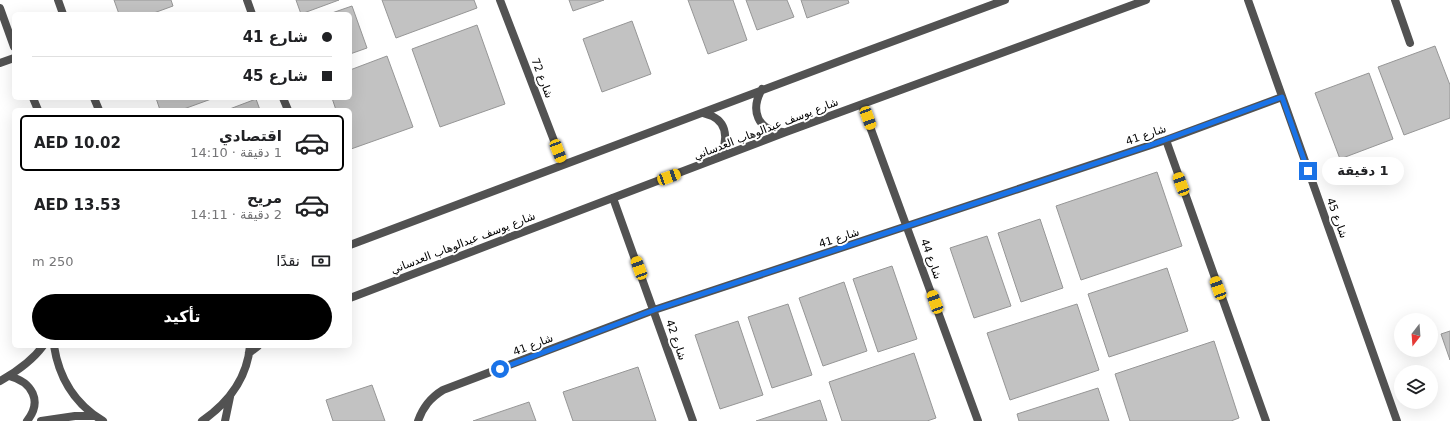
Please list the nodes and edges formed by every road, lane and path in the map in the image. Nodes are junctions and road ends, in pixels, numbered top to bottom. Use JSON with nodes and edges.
{"nodes":[{"id":1,"x":58,"y":0,"type":"edge"},
{"id":2,"x":247,"y":0,"type":"edge"},
{"id":3,"x":500,"y":0,"type":"edge"},
{"id":4,"x":1005,"y":0,"type":"edge"},
{"id":5,"x":1146,"y":0,"type":"edge"},
{"id":6,"x":1248,"y":0,"type":"edge"},
{"id":7,"x":1395,"y":0,"type":"edge"},
{"id":8,"x":0,"y":8,"type":"edge"},
{"id":9,"x":62,"y":12,"type":"edge"},
{"id":10,"x":251,"y":12,"type":"edge"},
{"id":11,"x":12,"y":41,"type":"edge"},
{"id":12,"x":1410,"y":43,"type":"dead end"},
{"id":13,"x":12,"y":59,"type":"edge"},
{"id":14,"x":0,"y":63,"type":"edge"},
{"id":15,"x":762,"y":89,"type":"junction"},
{"id":16,"x":1282,"y":97,"type":"junction"},
{"id":17,"x":862,"y":105,"type":"junction"},
{"id":18,"x":703,"y":113,"type":"junction"},
{"id":19,"x":786,"y":132,"type":"junction"},
{"id":20,"x":1166,"y":140,"type":"junction"},
{"id":21,"x":712,"y":162,"type":"junction"},
{"id":22,"x":563,"y":164,"type":"junction"},
{"id":23,"x":613,"y":198,"type":"junction"},
{"id":24,"x":908,"y":227,"type":"junction"},
{"id":25,"x":352,"y":244,"type":"edge"},
{"id":26,"x":352,"y":297,"type":"edge"},
{"id":27,"x":654,"y":310,"type":"junction"},
{"id":28,"x":41,"y":348,"type":"edge"},
{"id":29,"x":54,"y":348,"type":"edge"},
{"id":30,"x":250,"y":350,"type":"edge"},
{"id":31,"x":9,"y":376,"type":"junction"},
{"id":32,"x":0,"y":381,"type":"edge"},
{"id":33,"x":230,"y":397,"type":"junction"},
{"id":34,"x":95,"y":416,"type":"junction"},
{"id":35,"x":27,"y":421,"type":"edge"},
{"id":36,"x":41,"y":421,"type":"edge"},
{"id":37,"x":103,"y":421,"type":"edge"},
{"id":38,"x":202,"y":421,"type":"edge"},
{"id":39,"x":225,"y":421,"type":"edge"},
{"id":40,"x":418,"y":421,"type":"edge"},
{"id":41,"x":693,"y":421,"type":"edge"},
{"id":42,"x":978,"y":421,"type":"edge"},
{"id":43,"x":1266,"y":421,"type":"edge"},
{"id":44,"x":1397,"y":421,"type":"edge"}],
"edges":[{"from":1,"to":9,"type":"street"},
{"from":2,"to":10,"type":"street"},
{"from":3,"to":22,"type":"street","name":"شارع 72"},
{"from":4,"to":15,"type":"street"},
{"from":5,"to":17,"type":"street","name":"شارع يوسف عبدالوهاب العدساني"},
{"from":6,"to":16,"type":"street","name":"شارع 45"},
{"from":7,"to":12,"type":"street"},
{"from":8,"to":11,"type":"street"},
{"from":13,"to":14,"type":"street"},
{"from":15,"to":18,"type":"street"},
{"from":15,"to":19,"type":"street"},
{"from":16,"to":20,"type":"street","name":"شارع 41"},
{"from":16,"to":44,"type":"street","name":"شارع 45"},
{"from":17,"to":19,"type":"street","name":"شارع يوسف عبدالوهاب العدساني"},
{"from":17,"to":24,"type":"street","name":"شارع 44"},
{"from":18,"to":21,"type":"street"},
{"from":18,"to":22,"type":"street"},
{"from":19,"to":21,"type":"street","name":"شارع يوسف عبدالوهاب العدساني"},
{"from":20,"to":24,"type":"street","name":"شارع 41"},
{"from":20,"to":43,"type":"street"},
{"from":21,"to":23,"type":"street","name":"شارع يوسف عبدالوهاب العدساني"},
{"from":22,"to":25,"type":"street"},
{"from":23,"to":26,"type":"street","name":"شارع يوسف عبدالوهاب العدساني"},
{"from":23,"to":27,"type":"street","name":"شارع 42"},
{"from":24,"to":27,"type":"street","name":"شارع 41"},
{"from":24,"to":42,"type":"street","name":"شارع 44"},
{"from":27,"to":40,"type":"street","name":"شارع 41"},
{"from":27,"to":41,"type":"street","name":"شارع 42"},
{"from":28,"to":31,"type":"street"},
{"from":29,"to":34,"type":"street"},
{"from":30,"to":33,"type":"street"},
{"from":31,"to":32,"type":"street"},
{"from":31,"to":35,"type":"street"},
{"from":33,"to":38,"type":"street"},
{"from":33,"to":39,"type":"street"},
{"from":34,"to":36,"type":"street"},
{"from":34,"to":37,"type":"street"}]}
